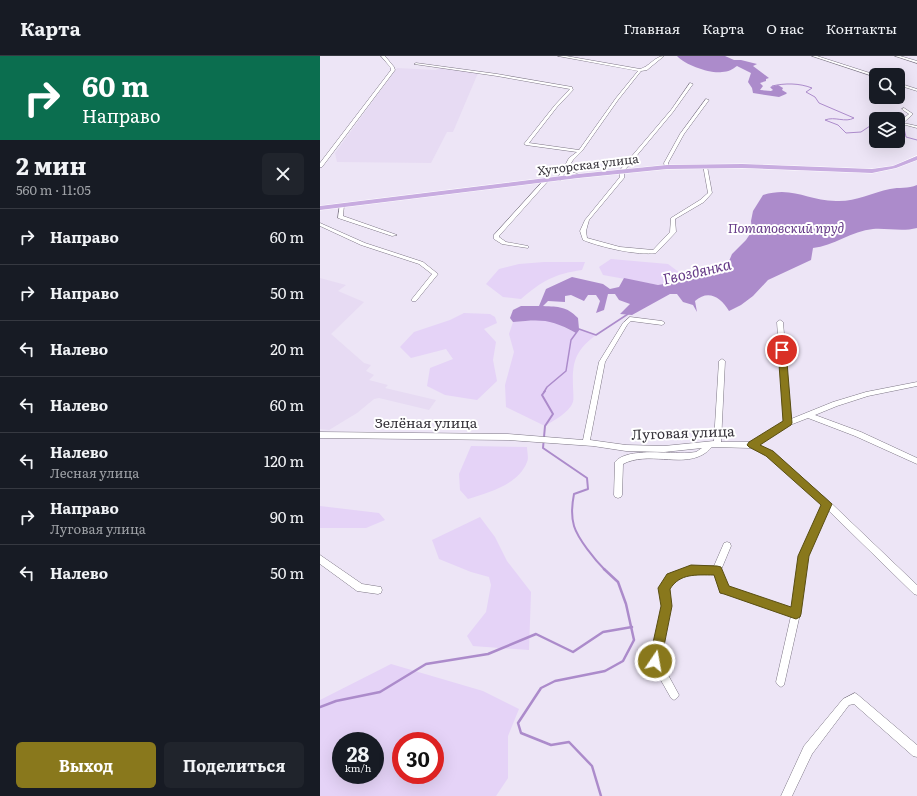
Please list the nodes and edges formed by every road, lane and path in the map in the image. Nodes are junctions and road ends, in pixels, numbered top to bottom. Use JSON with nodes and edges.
{"nodes":[{"id":1,"x":383,"y":56,"type":"edge"},
{"id":2,"x":560,"y":56,"type":"edge"},
{"id":3,"x":662,"y":56,"type":"edge"},
{"id":4,"x":814,"y":56,"type":"edge"},
{"id":5,"x":897,"y":56,"type":"edge"},
{"id":6,"x":917,"y":62,"type":"edge"},
{"id":7,"x":416,"y":64,"type":"dead end"},
{"id":8,"x":640,"y":70,"type":"junction"},
{"id":9,"x":869,"y":74,"type":"edge"},
{"id":10,"x":691,"y":84,"type":"dead end"},
{"id":11,"x":905,"y":86,"type":"edge"},
{"id":12,"x":917,"y":90,"type":"edge"},
{"id":13,"x":707,"y":100,"type":"dead end"},
{"id":14,"x":904,"y":109,"type":"dead end"},
{"id":15,"x":917,"y":127,"type":"edge"},
{"id":16,"x":580,"y":151,"type":"junction"},
{"id":17,"x":917,"y":158,"type":"edge"},
{"id":18,"x":320,"y":166,"type":"edge"},
{"id":19,"x":705,"y":166,"type":"junction"},
{"id":20,"x":667,"y":167,"type":"junction"},
{"id":21,"x":564,"y":170,"type":"junction"},
{"id":22,"x":622,"y":171,"type":"junction"},
{"id":23,"x":578,"y":176,"type":"junction"},
{"id":24,"x":559,"y":179,"type":"junction"},
{"id":25,"x":546,"y":180,"type":"junction"},
{"id":26,"x":342,"y":205,"type":"junction"},
{"id":27,"x":320,"y":208,"type":"edge"},
{"id":28,"x":320,"y":224,"type":"edge"},
{"id":29,"x":394,"y":235,"type":"dead end"},
{"id":30,"x":526,"y":247,"type":"dead end"},
{"id":31,"x":414,"y":300,"type":"dead end"},
{"id":32,"x":780,"y":322,"type":"dead end"},
{"id":33,"x":662,"y":323,"type":"dead end"},
{"id":34,"x":722,"y":362,"type":"dead end"},
{"id":35,"x":917,"y":384,"type":"edge"},
{"id":36,"x":808,"y":415,"type":"junction"},
{"id":37,"x":788,"y":423,"type":"junction"},
{"id":38,"x":320,"y":435,"type":"edge"},
{"id":39,"x":556,"y":440,"type":"joint"},
{"id":40,"x":586,"y":443,"type":"junction"},
{"id":41,"x":714,"y":444,"type":"junction"},
{"id":42,"x":752,"y":445,"type":"junction"},
{"id":43,"x":917,"y":461,"type":"edge"},
{"id":44,"x":618,"y":495,"type":"dead end"},
{"id":45,"x":827,"y":504,"type":"junction"},
{"id":46,"x":727,"y":546,"type":"dead end"},
{"id":47,"x":320,"y":559,"type":"edge"},
{"id":48,"x":717,"y":570,"type":"junction"},
{"id":49,"x":378,"y":590,"type":"dead end"},
{"id":50,"x":917,"y":591,"type":"edge"},
{"id":51,"x":796,"y":614,"type":"junction"},
{"id":52,"x":780,"y":682,"type":"dead end"},
{"id":53,"x":674,"y":695,"type":"dead end"},
{"id":54,"x":917,"y":752,"type":"edge"},
{"id":55,"x":786,"y":796,"type":"edge"}],
"edges":[{"from":1,"to":18,"type":"street"},
{"from":2,"to":8,"type":"street"},
{"from":3,"to":8,"type":"street"},
{"from":4,"to":9,"type":"street"},
{"from":5,"to":6,"type":"street"},
{"from":7,"to":16,"type":"street"},
{"from":8,"to":16,"type":"street"},
{"from":10,"to":22,"type":"street"},
{"from":11,"to":12,"type":"street"},
{"from":13,"to":20,"type":"street"},
{"from":14,"to":15,"type":"street"},
{"from":16,"to":21,"type":"street"},
{"from":17,"to":19,"type":"main road","name":"Хуторская улица"},
{"from":19,"to":20,"type":"main road","name":"Хуторская улица"},
{"from":19,"to":22,"type":"street"},
{"from":20,"to":22,"type":"main road","name":"Хуторская улица"},
{"from":21,"to":23,"type":"street"},
{"from":21,"to":24,"type":"street"},
{"from":22,"to":23,"type":"main road","name":"Хуторская улица"},
{"from":23,"to":24,"type":"main road","name":"Хуторская улица"},
{"from":24,"to":25,"type":"main road","name":"Хуторская улица"},
{"from":25,"to":26,"type":"main road","name":"Хуторская улица"},
{"from":25,"to":30,"type":"street"},
{"from":26,"to":27,"type":"main road","name":"Хуторская улица"},
{"from":26,"to":29,"type":"street"},
{"from":28,"to":31,"type":"street"},
{"from":32,"to":37,"type":"street"},
{"from":33,"to":40,"type":"street"},
{"from":34,"to":41,"type":"street"},
{"from":35,"to":36,"type":"street","name":"Луговая улица"},
{"from":36,"to":37,"type":"street","name":"Луговая улица"},
{"from":36,"to":43,"type":"street"},
{"from":37,"to":42,"type":"street","name":"Луговая улица"},
{"from":38,"to":39,"type":"street","name":"Зелёная улица"},
{"from":39,"to":40,"type":"street","name":"Луговая улица"},
{"from":40,"to":41,"type":"street","name":"Луговая улица"},
{"from":41,"to":42,"type":"street","name":"Луговая улица"},
{"from":41,"to":44,"type":"street"},
{"from":42,"to":45,"type":"street"},
{"from":45,"to":50,"type":"street"},
{"from":45,"to":51,"type":"street"},
{"from":46,"to":48,"type":"street"},
{"from":47,"to":49,"type":"street"},
{"from":48,"to":51,"type":"street"},
{"from":48,"to":53,"type":"street"},
{"from":51,"to":52,"type":"street"},
{"from":54,"to":55,"type":"street"}]}
